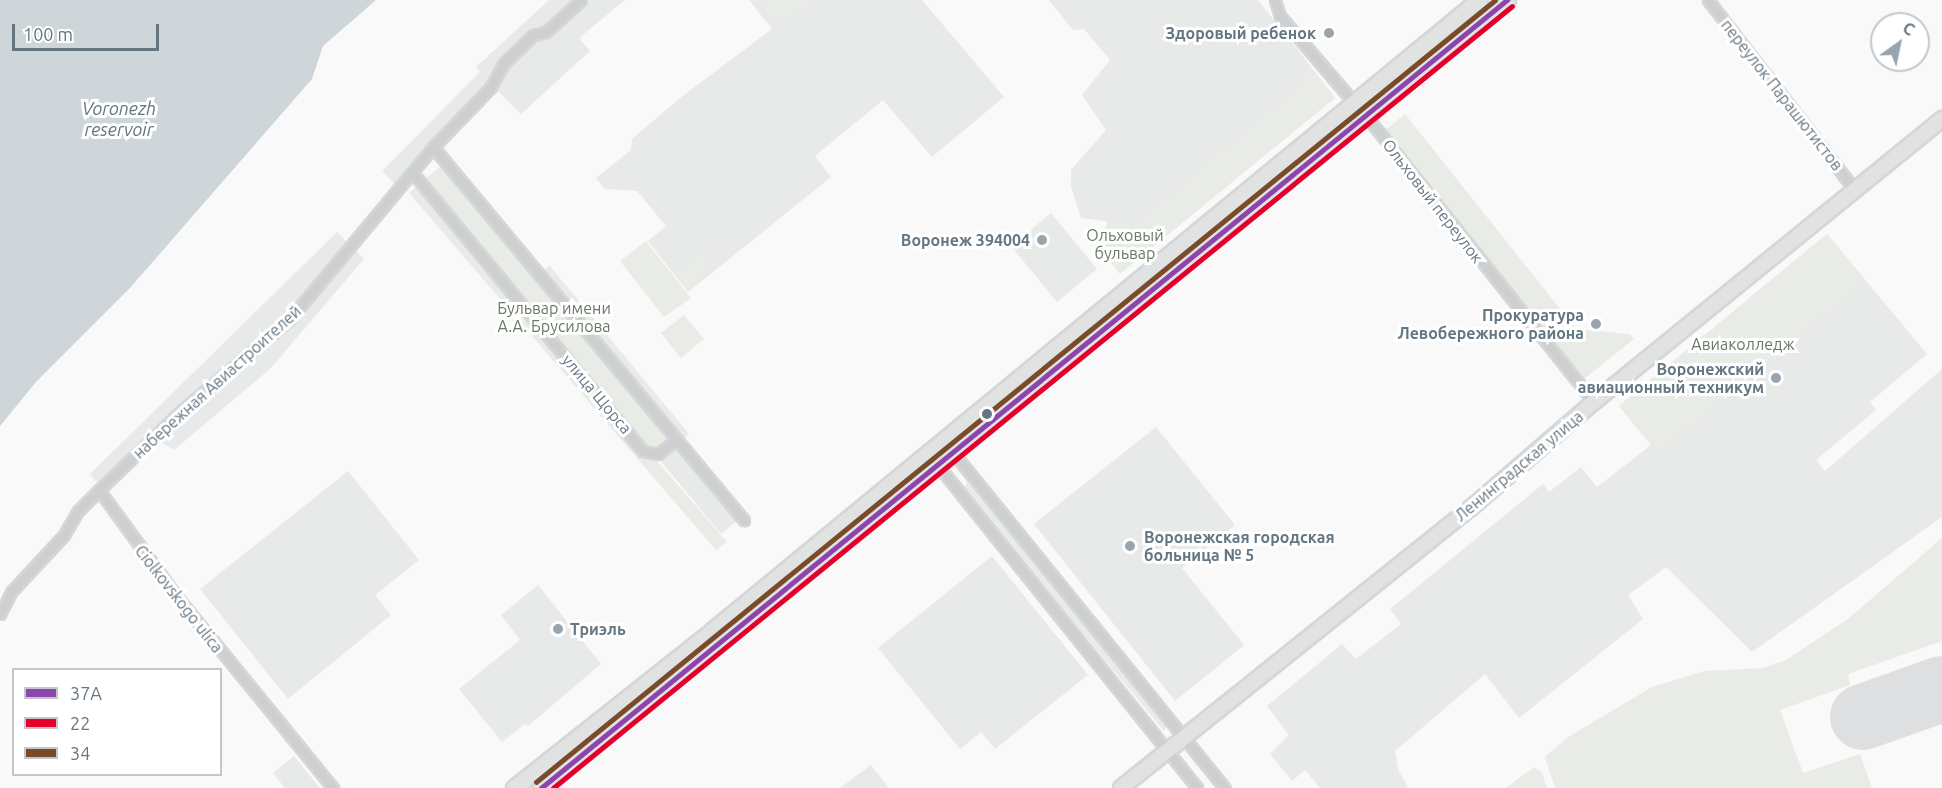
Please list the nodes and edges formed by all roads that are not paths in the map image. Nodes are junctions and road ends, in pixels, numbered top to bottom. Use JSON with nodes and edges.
{"nodes":[{"id":1,"x":581,"y":0,"type":"edge"},
{"id":2,"x":1275,"y":0,"type":"edge"},
{"id":3,"x":1479,"y":0,"type":"edge"},
{"id":4,"x":1507,"y":0,"type":"edge"},
{"id":5,"x":1708,"y":0,"type":"edge"},
{"id":6,"x":1354,"y":104,"type":"junction"},
{"id":7,"x":1365,"y":116,"type":"junction"},
{"id":8,"x":1942,"y":119,"type":"edge"},
{"id":9,"x":433,"y":147,"type":"junction"},
{"id":10,"x":412,"y":172,"type":"junction"},
{"id":11,"x":1855,"y":190,"type":"junction"},
{"id":12,"x":1594,"y":402,"type":"junction"},
{"id":13,"x":675,"y":440,"type":"junction"},
{"id":14,"x":936,"y":444,"type":"junction"},
{"id":15,"x":953,"y":451,"type":"junction"},
{"id":16,"x":936,"y":465,"type":"junction"},
{"id":17,"x":99,"y":490,"type":"junction"},
{"id":18,"x":744,"y":520,"type":"dead end"},
{"id":19,"x":0,"y":614,"type":"edge"},
{"id":20,"x":1183,"y":737,"type":"junction"},
{"id":21,"x":1165,"y":752,"type":"junction"},
{"id":22,"x":333,"y":788,"type":"edge"},
{"id":23,"x":514,"y":788,"type":"edge"},
{"id":24,"x":541,"y":788,"type":"edge"},
{"id":25,"x":1121,"y":788,"type":"edge"},
{"id":26,"x":1197,"y":788,"type":"edge"},
{"id":27,"x":1225,"y":788,"type":"edge"}],
"edges":[{"from":1,"to":9,"type":"street","name":"набережная Авиастроителей"},
{"from":2,"to":6,"type":"street","name":"Ольховый переулок"},
{"from":3,"to":6,"type":"main road"},
{"from":4,"to":7,"type":"main road"},
{"from":5,"to":11,"type":"street","name":"переулок Парашютистов"},
{"from":6,"to":7,"type":"street","name":"Ольховый переулок"},
{"from":6,"to":14,"type":"main road"},
{"from":7,"to":12,"type":"street","name":"Ольховый переулок"},
{"from":7,"to":15,"type":"main road"},
{"from":8,"to":11,"type":"main road","name":"Ленинградская улица"},
{"from":9,"to":10,"type":"street","name":"набережная Авиастроителей"},
{"from":9,"to":13,"type":"street"},
{"from":10,"to":13,"type":"street","name":"улица Щорса"},
{"from":10,"to":17,"type":"street","name":"набережная Авиастроителей"},
{"from":11,"to":12,"type":"main road","name":"Ленинградская улица"},
{"from":12,"to":20,"type":"main road","name":"Ленинградская улица"},
{"from":13,"to":18,"type":"street"},
{"from":14,"to":15,"type":"street"},
{"from":14,"to":16,"type":"street"},
{"from":14,"to":23,"type":"main road"},
{"from":15,"to":16,"type":"main road"},
{"from":15,"to":20,"type":"street"},
{"from":16,"to":21,"type":"street"},
{"from":16,"to":24,"type":"main road"},
{"from":17,"to":19,"type":"street","name":"набережная Авиастроителей"},
{"from":17,"to":22,"type":"street","name":"Ciolkovskogo ulica"},
{"from":20,"to":21,"type":"main road","name":"Ленинградская улица"},
{"from":20,"to":27,"type":"street"},
{"from":21,"to":25,"type":"main road","name":"Ленинградская улица"},
{"from":21,"to":26,"type":"street"}]}
